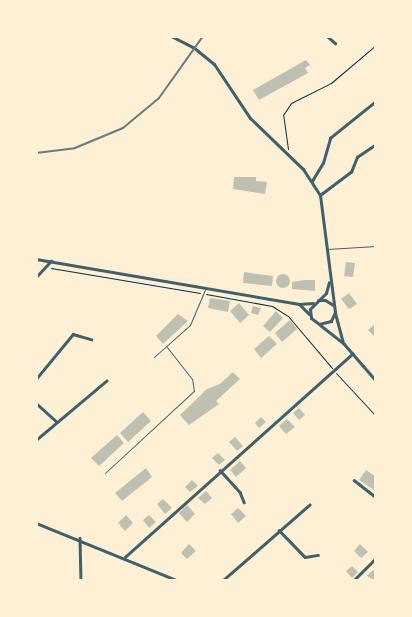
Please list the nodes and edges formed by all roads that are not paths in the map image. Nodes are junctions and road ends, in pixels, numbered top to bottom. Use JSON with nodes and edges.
{"nodes":[{"id":1,"x":171,"y":36,"type":"edge"},
{"id":2,"x":327,"y":36,"type":"edge"},
{"id":3,"x":335,"y":43,"type":"dead end"},
{"id":4,"x":376,"y":101,"type":"edge"},
{"id":5,"x":376,"y":144,"type":"edge"},
{"id":6,"x":312,"y":181,"type":"junction"},
{"id":7,"x":320,"y":195,"type":"junction"},
{"id":8,"x":376,"y":246,"type":"edge"},
{"id":9,"x":326,"y":249,"type":"junction"},
{"id":10,"x":36,"y":259,"type":"edge"},
{"id":11,"x":51,"y":261,"type":"junction"},
{"id":12,"x":36,"y":277,"type":"edge"},
{"id":13,"x":329,"y":282,"type":"junction"},
{"id":14,"x":206,"y":287,"type":"junction"},
{"id":15,"x":314,"y":302,"type":"junction"},
{"id":16,"x":299,"y":304,"type":"junction"},
{"id":17,"x":333,"y":306,"type":"junction"},
{"id":18,"x":335,"y":312,"type":"junction"},
{"id":19,"x":310,"y":315,"type":"junction"},
{"id":20,"x":319,"y":324,"type":"junction"},
{"id":21,"x":91,"y":339,"type":"dead end"},
{"id":22,"x":344,"y":344,"type":"junction"},
{"id":23,"x":167,"y":347,"type":"junction"},
{"id":24,"x":352,"y":354,"type":"junction"},
{"id":25,"x":154,"y":357,"type":"dead end"},
{"id":26,"x":36,"y":379,"type":"edge"},
{"id":27,"x":106,"y":381,"type":"dead end"},
{"id":28,"x":376,"y":382,"type":"edge"},
{"id":29,"x":36,"y":403,"type":"edge"},
{"id":30,"x":57,"y":422,"type":"junction"},
{"id":31,"x":36,"y":440,"type":"edge"},
{"id":32,"x":220,"y":470,"type":"junction"},
{"id":33,"x":105,"y":474,"type":"dead end"},
{"id":34,"x":354,"y":480,"type":"dead end"},
{"id":35,"x":376,"y":497,"type":"edge"},
{"id":36,"x":244,"y":502,"type":"dead end"},
{"id":37,"x":309,"y":504,"type":"dead end"},
{"id":38,"x":36,"y":522,"type":"edge"},
{"id":39,"x":280,"y":530,"type":"junction"},
{"id":40,"x":80,"y":538,"type":"junction"},
{"id":41,"x":318,"y":555,"type":"dead end"},
{"id":42,"x":125,"y":557,"type":"junction"},
{"id":43,"x":376,"y":558,"type":"edge"},
{"id":44,"x":82,"y":581,"type":"edge"},
{"id":45,"x":179,"y":581,"type":"edge"},
{"id":46,"x":222,"y":581,"type":"edge"},
{"id":47,"x":353,"y":581,"type":"edge"}],
"edges":[{"from":1,"to":6,"type":"street"},
{"from":2,"to":3,"type":"street"},
{"from":4,"to":6,"type":"street"},
{"from":5,"to":7,"type":"street"},
{"from":6,"to":7,"type":"street"},
{"from":7,"to":9,"type":"street"},
{"from":8,"to":9,"type":"lane"},
{"from":9,"to":13,"type":"street"},
{"from":10,"to":11,"type":"street"},
{"from":11,"to":12,"type":"street"},
{"from":11,"to":14,"type":"street"},
{"from":13,"to":15,"type":"street"},
{"from":13,"to":17,"type":"street"},
{"from":14,"to":16,"type":"street"},
{"from":14,"to":23,"type":"lane"},
{"from":15,"to":16,"type":"street"},
{"from":15,"to":17,"type":"street"},
{"from":15,"to":19,"type":"street"},
{"from":16,"to":19,"type":"street"},
{"from":17,"to":18,"type":"street"},
{"from":18,"to":20,"type":"street"},
{"from":18,"to":22,"type":"street"},
{"from":19,"to":20,"type":"street"},
{"from":20,"to":22,"type":"street"},
{"from":21,"to":26,"type":"street"},
{"from":22,"to":24,"type":"street"},
{"from":23,"to":25,"type":"lane"},
{"from":23,"to":33,"type":"lane"},
{"from":24,"to":28,"type":"street"},
{"from":24,"to":32,"type":"street"},
{"from":27,"to":30,"type":"street"},
{"from":29,"to":30,"type":"street"},
{"from":30,"to":31,"type":"street"},
{"from":32,"to":36,"type":"street"},
{"from":32,"to":42,"type":"street"},
{"from":34,"to":35,"type":"street"},
{"from":37,"to":39,"type":"street"},
{"from":38,"to":40,"type":"street"},
{"from":39,"to":41,"type":"street"},
{"from":39,"to":46,"type":"street"},
{"from":40,"to":42,"type":"street"},
{"from":40,"to":44,"type":"street"},
{"from":42,"to":45,"type":"street"},
{"from":43,"to":47,"type":"street"}]}
